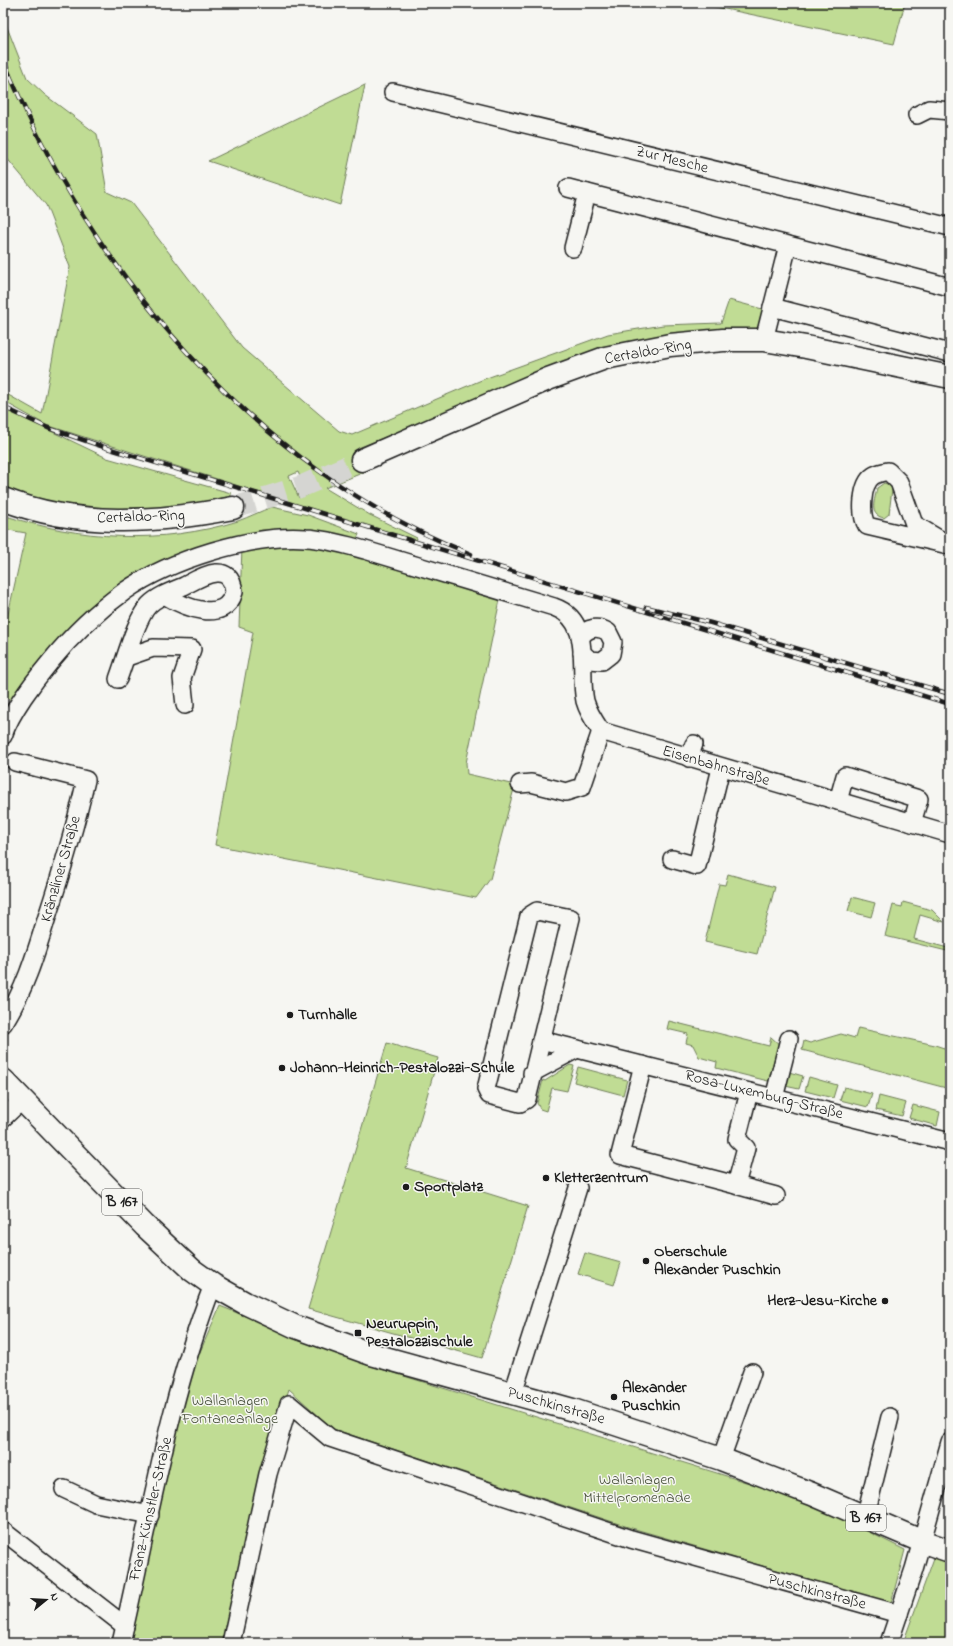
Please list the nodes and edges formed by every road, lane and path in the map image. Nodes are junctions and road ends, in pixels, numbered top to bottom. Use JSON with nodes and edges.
{"nodes":[{"id":1,"x":393,"y":92,"type":"dead end"},
{"id":2,"x":950,"y":111,"type":"edge"},
{"id":3,"x":916,"y":115,"type":"dead end"},
{"id":4,"x":568,"y":188,"type":"dead end"},
{"id":5,"x":588,"y":193,"type":"junction"},
{"id":6,"x":950,"y":227,"type":"edge"},
{"id":7,"x":788,"y":245,"type":"junction"},
{"id":8,"x":574,"y":248,"type":"dead end"},
{"id":9,"x":950,"y":287,"type":"edge"},
{"id":10,"x":772,"y":307,"type":"junction"},
{"id":11,"x":764,"y":340,"type":"junction"},
{"id":12,"x":950,"y":352,"type":"edge"},
{"id":13,"x":950,"y":377,"type":"edge"},
{"id":14,"x":362,"y":460,"type":"tunnel mouth"},
{"id":15,"x":3,"y":499,"type":"edge"},
{"id":16,"x":233,"y":508,"type":"tunnel mouth"},
{"id":17,"x":949,"y":545,"type":"edge"},
{"id":18,"x":164,"y":594,"type":"dead end"},
{"id":19,"x":126,"y":657,"type":"junction"},
{"id":20,"x":118,"y":679,"type":"dead end"},
{"id":21,"x":185,"y":705,"type":"dead end"},
{"id":22,"x":600,"y":731,"type":"junction"},
{"id":23,"x":3,"y":736,"type":"edge"},
{"id":24,"x":15,"y":762,"type":"dead end"},
{"id":25,"x":721,"y":768,"type":"junction"},
{"id":26,"x":520,"y":784,"type":"dead end"},
{"id":27,"x":838,"y":801,"type":"junction"},
{"id":28,"x":912,"y":823,"type":"junction"},
{"id":29,"x":950,"y":834,"type":"edge"},
{"id":30,"x":672,"y":860,"type":"dead end"},
{"id":31,"x":3,"y":1024,"type":"edge"},
{"id":32,"x":789,"y":1039,"type":"dead end"},
{"id":33,"x":541,"y":1040,"type":"junction"},
{"id":34,"x":577,"y":1049,"type":"junction"},
{"id":35,"x":644,"y":1065,"type":"junction"},
{"id":36,"x":532,"y":1074,"type":"junction"},
{"id":37,"x":3,"y":1080,"type":"edge"},
{"id":38,"x":749,"y":1092,"type":"junction"},
{"id":39,"x":774,"y":1098,"type":"junction"},
{"id":40,"x":22,"y":1100,"type":"junction"},
{"id":41,"x":3,"y":1118,"type":"edge"},
{"id":42,"x":950,"y":1142,"type":"edge"},
{"id":43,"x":736,"y":1185,"type":"junction"},
{"id":44,"x":578,"y":1188,"type":"dead end"},
{"id":45,"x":776,"y":1196,"type":"dead end"},
{"id":46,"x":213,"y":1285,"type":"junction"},
{"id":47,"x":752,"y":1372,"type":"dead end"},
{"id":48,"x":513,"y":1393,"type":"junction"},
{"id":49,"x":890,"y":1418,"type":"dead end"},
{"id":50,"x":950,"y":1442,"type":"edge"},
{"id":51,"x":721,"y":1459,"type":"junction"},
{"id":52,"x":64,"y":1489,"type":"dead end"},
{"id":53,"x":150,"y":1515,"type":"junction"},
{"id":54,"x":865,"y":1518,"type":"junction"},
{"id":55,"x":3,"y":1531,"type":"edge"},
{"id":56,"x":921,"y":1541,"type":"junction"},
{"id":57,"x":950,"y":1551,"type":"edge"},
{"id":58,"x":899,"y":1614,"type":"junction"},
{"id":59,"x":125,"y":1626,"type":"junction"},
{"id":60,"x":121,"y":1643,"type":"edge"},
{"id":61,"x":230,"y":1643,"type":"edge"},
{"id":62,"x":889,"y":1643,"type":"edge"}],
"edges":[{"from":1,"to":6,"type":"street","name":"Zur Mesche"},
{"from":2,"to":3,"type":"street"},
{"from":4,"to":5,"type":"street"},
{"from":5,"to":7,"type":"street"},
{"from":5,"to":8,"type":"street"},
{"from":7,"to":9,"type":"street"},
{"from":7,"to":10,"type":"street"},
{"from":10,"to":11,"type":"street"},
{"from":10,"to":12,"type":"street"},
{"from":11,"to":13,"type":"main road","name":"Certaldo-Ring"},
{"from":11,"to":14,"type":"main road","name":"Certaldo-Ring"},
{"from":15,"to":16,"type":"main road","name":"Certaldo-Ring"},
{"from":17,"to":17,"type":"street"},
{"from":18,"to":19,"type":"street"},
{"from":19,"to":20,"type":"street"},
{"from":19,"to":21,"type":"street"},
{"from":22,"to":23,"type":"street"},
{"from":22,"to":25,"type":"street","name":"Eisenbahnstraße"},
{"from":22,"to":26,"type":"street"},
{"from":24,"to":31,"type":"street","name":"Kränzliner Straße"},
{"from":25,"to":27,"type":"street","name":"Eisenbahnstraße"},
{"from":25,"to":30,"type":"street"},
{"from":27,"to":28,"type":"street","name":"Eisenbahnstraße"},
{"from":27,"to":28,"type":"street"},
{"from":28,"to":29,"type":"street","name":"Eisenbahnstraße"},
{"from":32,"to":39,"type":"street"},
{"from":33,"to":34,"type":"street","name":"Rosa-Luxemburg-Straße"},
{"from":33,"to":36,"type":"street"},
{"from":33,"to":36,"type":"street"},
{"from":34,"to":35,"type":"street","name":"Rosa-Luxemburg-Straße"},
{"from":34,"to":36,"type":"street"},
{"from":35,"to":38,"type":"street","name":"Rosa-Luxemburg-Straße"},
{"from":35,"to":43,"type":"street"},
{"from":37,"to":40,"type":"main road","number":"B 167"},
{"from":38,"to":39,"type":"street","name":"Rosa-Luxemburg-Straße"},
{"from":38,"to":43,"type":"street"},
{"from":39,"to":42,"type":"street","name":"Rosa-Luxemburg-Straße"},
{"from":40,"to":41,"type":"street"},
{"from":40,"to":46,"type":"main road","number":"B 167"},
{"from":43,"to":45,"type":"street"},
{"from":44,"to":48,"type":"street"},
{"from":46,"to":48,"type":"main road","name":"Puschkinstraße","number":"B 167"},
{"from":46,"to":53,"type":"street","name":"Franz-Künstler-Straße"},
{"from":47,"to":51,"type":"street"},
{"from":48,"to":51,"type":"main road","name":"Puschkinstraße","number":"B 167"},
{"from":49,"to":54,"type":"street"},
{"from":50,"to":56,"type":"street"},
{"from":51,"to":54,"type":"main road","name":"Puschkinstraße","number":"B 167"},
{"from":52,"to":53,"type":"street"},
{"from":53,"to":59,"type":"street","name":"Franz-Künstler-Straße"},
{"from":54,"to":56,"type":"main road","name":"Puschkinstraße","number":"B 167"},
{"from":55,"to":59,"type":"street"},
{"from":56,"to":57,"type":"main road","number":"B 167"},
{"from":56,"to":58,"type":"street"},
{"from":58,"to":61,"type":"street","name":"Puschkinstraße"},
{"from":58,"to":62,"type":"street"},
{"from":59,"to":60,"type":"street","name":"Franz-Künstler-Straße"}]}
